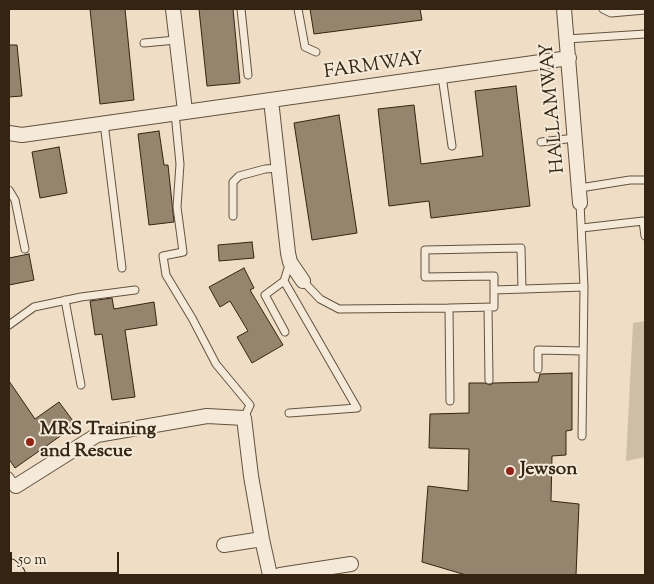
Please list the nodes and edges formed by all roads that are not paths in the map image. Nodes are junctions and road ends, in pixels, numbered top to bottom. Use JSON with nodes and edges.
{"nodes":[{"id":1,"x":173,"y":9,"type":"edge"},
{"id":2,"x":240,"y":9,"type":"edge"},
{"id":3,"x":298,"y":9,"type":"edge"},
{"id":4,"x":564,"y":9,"type":"edge"},
{"id":5,"x":603,"y":9,"type":"edge"},
{"id":6,"x":645,"y":10,"type":"edge"},
{"id":7,"x":645,"y":34,"type":"edge"},
{"id":8,"x":176,"y":40,"type":"junction"},
{"id":9,"x":567,"y":40,"type":"junction"},
{"id":10,"x":144,"y":43,"type":"dead end"},
{"id":11,"x":316,"y":52,"type":"dead end"},
{"id":12,"x":569,"y":58,"type":"junction"},
{"id":13,"x":248,"y":75,"type":"dead end"},
{"id":14,"x":442,"y":76,"type":"junction"},
{"id":15,"x":271,"y":100,"type":"junction"},
{"id":16,"x":180,"y":112,"type":"junction"},
{"id":17,"x":104,"y":123,"type":"junction"},
{"id":18,"x":9,"y":133,"type":"edge"},
{"id":19,"x":575,"y":138,"type":"junction"},
{"id":20,"x":541,"y":142,"type":"dead end"},
{"id":21,"x":452,"y":146,"type":"dead end"},
{"id":22,"x":278,"y":168,"type":"junction"},
{"id":23,"x":645,"y":180,"type":"edge"},
{"id":24,"x":580,"y":188,"type":"junction"},
{"id":25,"x":9,"y":190,"type":"edge"},
{"id":26,"x":580,"y":204,"type":"joint"},
{"id":27,"x":233,"y":216,"type":"dead end"},
{"id":28,"x":582,"y":228,"type":"junction"},
{"id":29,"x":645,"y":236,"type":"edge"},
{"id":30,"x":25,"y":249,"type":"dead end"},
{"id":31,"x":290,"y":262,"type":"junction"},
{"id":32,"x":122,"y":268,"type":"dead end"},
{"id":33,"x":303,"y":280,"type":"joint"},
{"id":34,"x":284,"y":281,"type":"junction"},
{"id":35,"x":584,"y":287,"type":"junction"},
{"id":36,"x":522,"y":289,"type":"junction"},
{"id":37,"x":135,"y":290,"type":"dead end"},
{"id":38,"x":494,"y":290,"type":"junction"},
{"id":39,"x":65,"y":300,"type":"junction"},
{"id":40,"x":488,"y":307,"type":"junction"},
{"id":41,"x":449,"y":308,"type":"junction"},
{"id":42,"x":9,"y":324,"type":"edge"},
{"id":43,"x":285,"y":332,"type":"dead end"},
{"id":44,"x":583,"y":351,"type":"junction"},
{"id":45,"x":538,"y":368,"type":"dead end"},
{"id":46,"x":489,"y":380,"type":"dead end"},
{"id":47,"x":81,"y":385,"type":"dead end"},
{"id":48,"x":450,"y":401,"type":"dead end"},
{"id":49,"x":289,"y":413,"type":"dead end"},
{"id":50,"x":244,"y":418,"type":"junction"},
{"id":51,"x":582,"y":436,"type":"dead end"},
{"id":52,"x":13,"y":481,"type":"edge"},
{"id":53,"x":262,"y":538,"type":"junction"},
{"id":54,"x":224,"y":545,"type":"dead end"},
{"id":55,"x":351,"y":564,"type":"dead end"},
{"id":56,"x":9,"y":570,"type":"edge"},
{"id":57,"x":14,"y":575,"type":"edge"},
{"id":58,"x":270,"y":575,"type":"edge"},
{"id":59,"x":280,"y":575,"type":"edge"}],
"edges":[{"from":1,"to":8,"type":"street"},
{"from":2,"to":13,"type":"lane"},
{"from":3,"to":11,"type":"lane"},
{"from":4,"to":9,"type":"street","name":"HALLAMWAY"},
{"from":5,"to":6,"type":"lane"},
{"from":7,"to":9,"type":"lane"},
{"from":8,"to":10,"type":"lane"},
{"from":8,"to":16,"type":"street"},
{"from":9,"to":12,"type":"street","name":"HALLAMWAY"},
{"from":12,"to":14,"type":"street","name":"FARMWAY"},
{"from":12,"to":19,"type":"street","name":"HALLAMWAY"},
{"from":14,"to":15,"type":"street","name":"FARMWAY"},
{"from":14,"to":21,"type":"lane"},
{"from":15,"to":16,"type":"street","name":"FARMWAY"},
{"from":15,"to":22,"type":"street"},
{"from":16,"to":17,"type":"street","name":"FARMWAY"},
{"from":16,"to":50,"type":"lane"},
{"from":17,"to":18,"type":"street","name":"FARMWAY"},
{"from":17,"to":32,"type":"lane"},
{"from":19,"to":20,"type":"lane"},
{"from":19,"to":24,"type":"street","name":"HALLAMWAY"},
{"from":22,"to":27,"type":"lane"},
{"from":22,"to":31,"type":"street"},
{"from":23,"to":24,"type":"lane"},
{"from":24,"to":26,"type":"street","name":"HALLAMWAY"},
{"from":25,"to":30,"type":"lane"},
{"from":26,"to":28,"type":"lane"},
{"from":28,"to":29,"type":"lane"},
{"from":28,"to":35,"type":"lane"},
{"from":31,"to":33,"type":"street"},
{"from":31,"to":34,"type":"lane"},
{"from":33,"to":41,"type":"lane"},
{"from":34,"to":43,"type":"lane"},
{"from":34,"to":49,"type":"lane"},
{"from":35,"to":36,"type":"lane"},
{"from":35,"to":44,"type":"lane"},
{"from":36,"to":38,"type":"lane"},
{"from":36,"to":38,"type":"lane"},
{"from":37,"to":39,"type":"lane"},
{"from":38,"to":40,"type":"lane"},
{"from":39,"to":42,"type":"lane"},
{"from":39,"to":47,"type":"lane"},
{"from":40,"to":41,"type":"lane"},
{"from":40,"to":46,"type":"lane"},
{"from":41,"to":48,"type":"lane"},
{"from":44,"to":45,"type":"lane"},
{"from":44,"to":51,"type":"lane"},
{"from":50,"to":52,"type":"street"},
{"from":50,"to":53,"type":"street"},
{"from":53,"to":54,"type":"street"},
{"from":53,"to":58,"type":"street"},
{"from":55,"to":59,"type":"street"},
{"from":56,"to":57,"type":"highway"}]}
